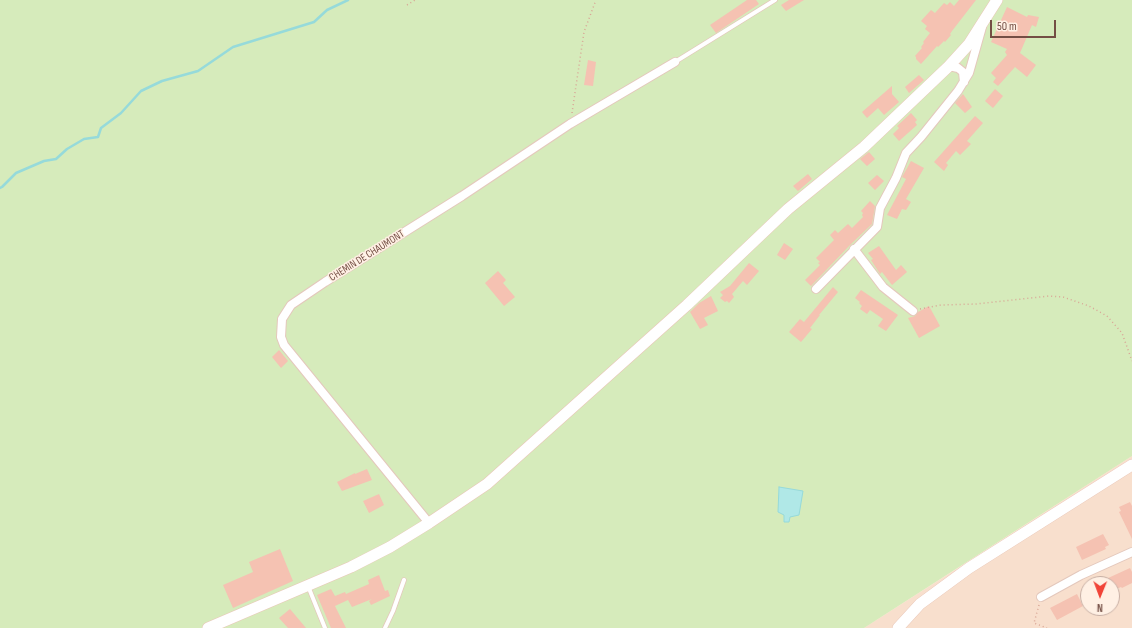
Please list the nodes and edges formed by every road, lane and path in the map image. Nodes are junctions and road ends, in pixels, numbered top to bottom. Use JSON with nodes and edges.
{"nodes":[{"id":1,"x":415,"y":0,"type":"edge"},
{"id":2,"x":596,"y":0,"type":"edge"},
{"id":3,"x":775,"y":0,"type":"edge"},
{"id":4,"x":997,"y":0,"type":"edge"},
{"id":5,"x":407,"y":5,"type":"dead end"},
{"id":6,"x":984,"y":20,"type":"junction"},
{"id":7,"x":675,"y":62,"type":"joint"},
{"id":8,"x":949,"y":66,"type":"junction"},
{"id":9,"x":964,"y":82,"type":"junction"},
{"id":10,"x":570,"y":124,"type":"junction"},
{"id":11,"x":854,"y":248,"type":"junction"},
{"id":12,"x":816,"y":289,"type":"dead end"},
{"id":13,"x":913,"y":311,"type":"joint"},
{"id":14,"x":1132,"y":361,"type":"edge"},
{"id":15,"x":1132,"y":465,"type":"edge"},
{"id":16,"x":429,"y":523,"type":"junction"},
{"id":17,"x":1132,"y":552,"type":"edge"},
{"id":18,"x":404,"y":580,"type":"dead end"},
{"id":19,"x":308,"y":586,"type":"junction"},
{"id":20,"x":1040,"y":597,"type":"joint"},
{"id":21,"x":208,"y":628,"type":"edge"},
{"id":22,"x":325,"y":628,"type":"edge"},
{"id":23,"x":385,"y":628,"type":"edge"},
{"id":24,"x":898,"y":628,"type":"edge"},
{"id":25,"x":1047,"y":628,"type":"edge"}],
"edges":[{"from":1,"to":5,"type":"path"},
{"from":2,"to":10,"type":"path"},
{"from":3,"to":7,"type":"lane"},
{"from":4,"to":6,"type":"street"},
{"from":6,"to":8,"type":"street"},
{"from":6,"to":9,"type":"street"},
{"from":7,"to":10,"type":"street","name":"CHEMIN DE CHAUMONT"},
{"from":8,"to":9,"type":"street"},
{"from":8,"to":16,"type":"street"},
{"from":9,"to":11,"type":"street"},
{"from":10,"to":16,"type":"street","name":"CHEMIN DE CHAUMONT"},
{"from":11,"to":12,"type":"street"},
{"from":11,"to":13,"type":"street"},
{"from":13,"to":14,"type":"path"},
{"from":15,"to":24,"type":"street"},
{"from":16,"to":19,"type":"street"},
{"from":17,"to":20,"type":"street"},
{"from":18,"to":23,"type":"lane"},
{"from":19,"to":21,"type":"street"},
{"from":19,"to":22,"type":"lane"},
{"from":20,"to":25,"type":"path"}]}
